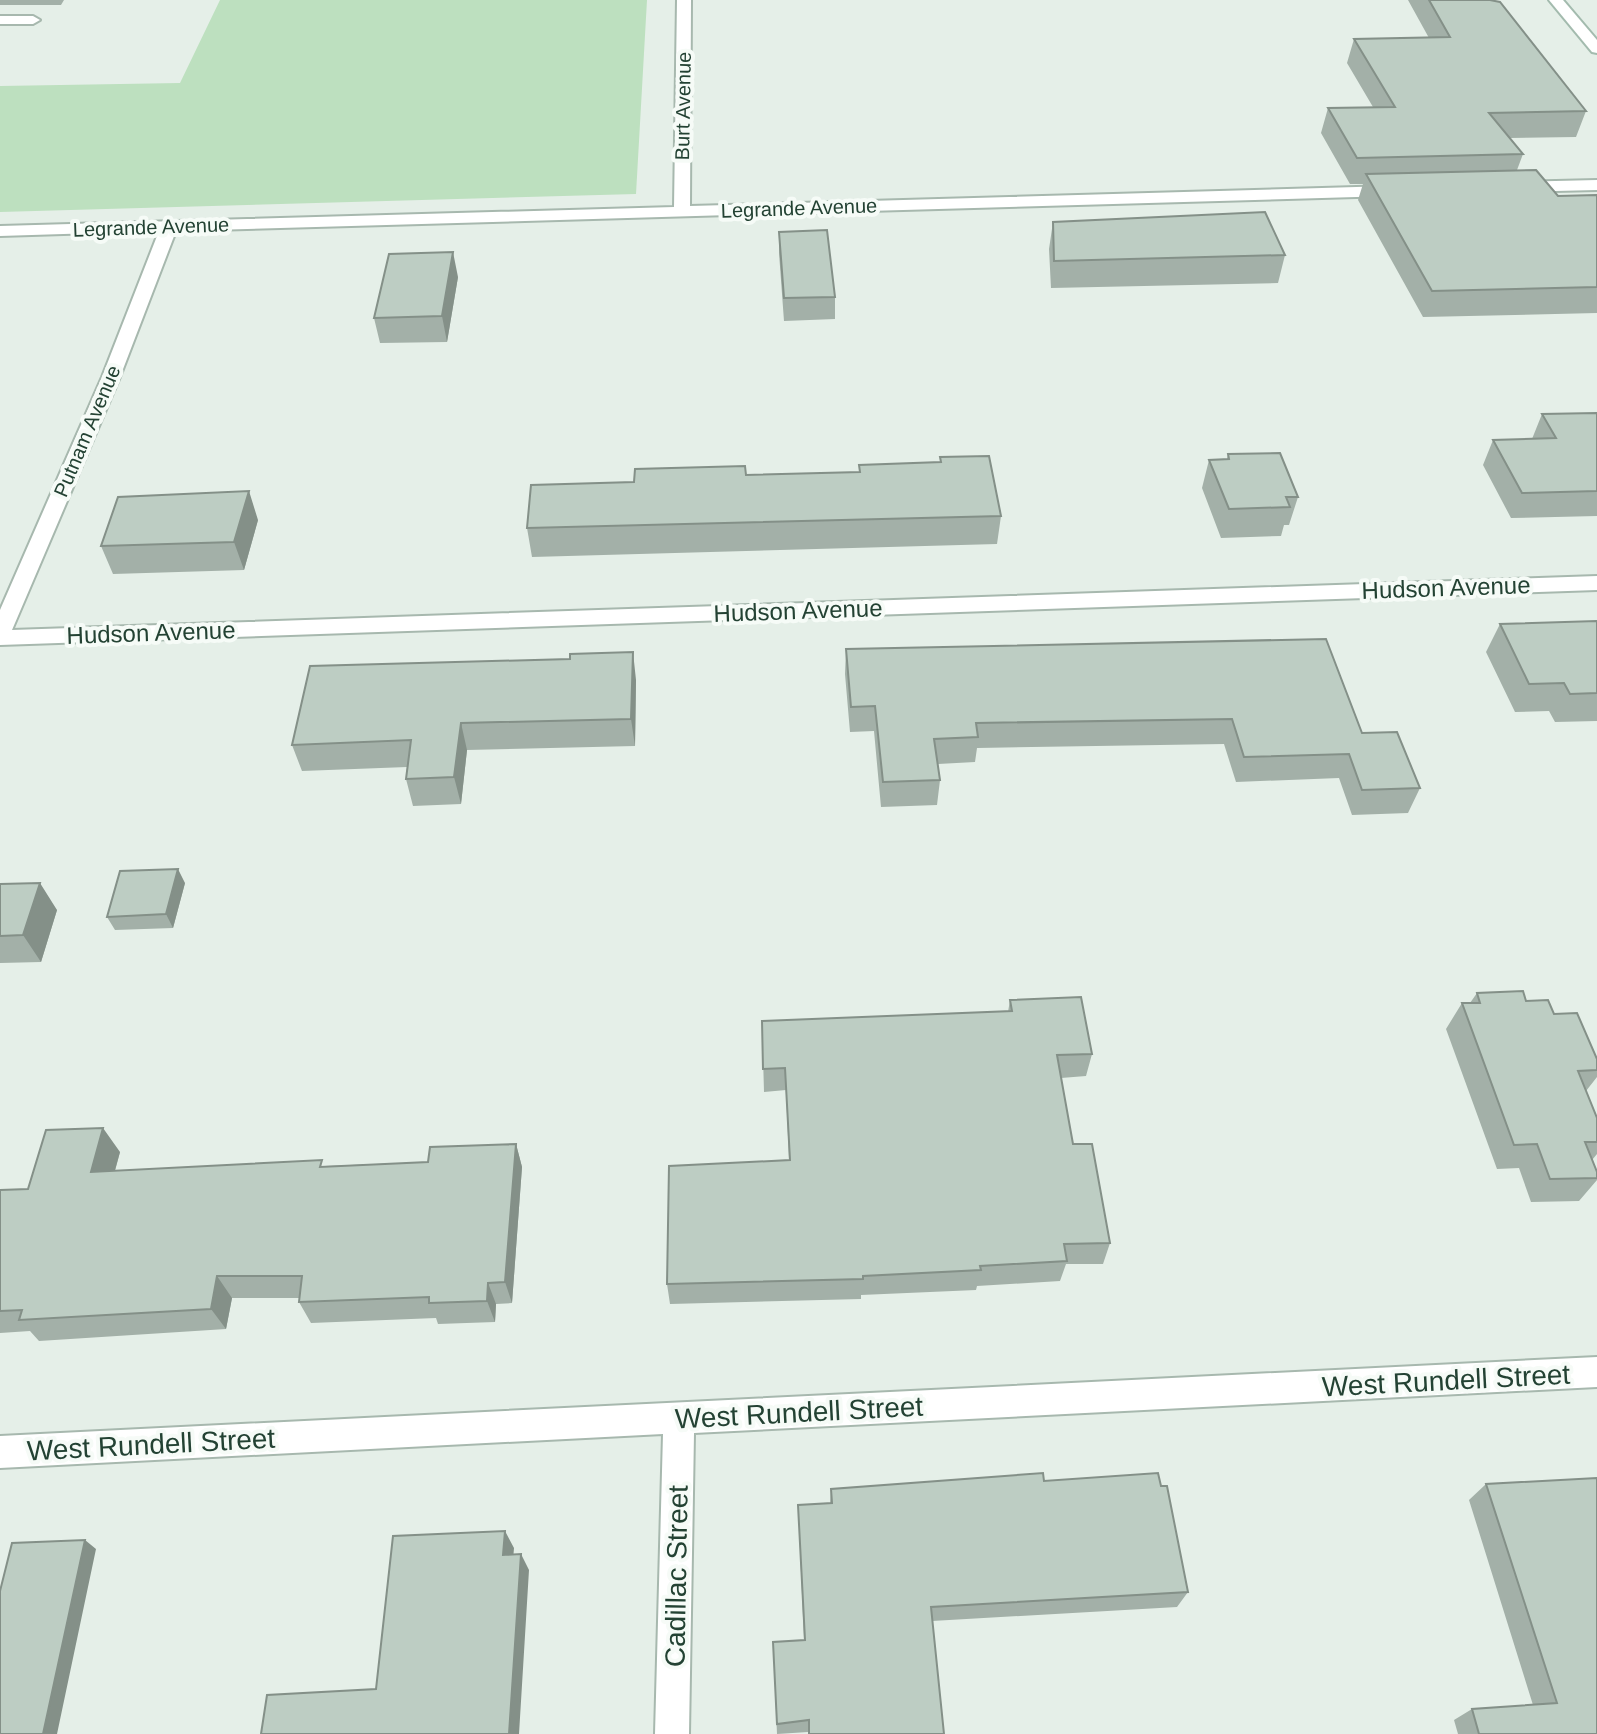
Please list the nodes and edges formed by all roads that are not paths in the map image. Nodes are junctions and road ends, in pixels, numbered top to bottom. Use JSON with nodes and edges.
{"nodes":[{"id":1,"x":684,"y":0,"type":"edge"},
{"id":2,"x":1556,"y":0,"type":"edge"},
{"id":3,"x":0,"y":20,"type":"edge"},
{"id":4,"x":33,"y":20,"type":"dead end"},
{"id":5,"x":1597,"y":49,"type":"edge"},
{"id":6,"x":1597,"y":185,"type":"edge"},
{"id":7,"x":1502,"y":188,"type":"edge"},
{"id":8,"x":1408,"y":191,"type":"edge"},
{"id":9,"x":682,"y":212,"type":"junction"},
{"id":10,"x":169,"y":227,"type":"junction"},
{"id":11,"x":0,"y":231,"type":"edge"},
{"id":12,"x":1597,"y":583,"type":"edge"},
{"id":13,"x":0,"y":636,"type":"edge"},
{"id":14,"x":1597,"y":1372,"type":"edge"},
{"id":15,"x":679,"y":1418,"type":"junction"},
{"id":16,"x":0,"y":1452,"type":"edge"},
{"id":17,"x":672,"y":1734,"type":"edge"}],
"edges":[{"from":1,"to":9,"type":"street","name":"Burt Avenue"},
{"from":2,"to":5,"type":"street"},
{"from":3,"to":4,"type":"street"},
{"from":6,"to":7,"type":"street"},
{"from":8,"to":9,"type":"street","name":"Legrande Avenue"},
{"from":9,"to":10,"type":"street","name":"Legrande Avenue"},
{"from":10,"to":11,"type":"street","name":"Legrande Avenue"},
{"from":10,"to":13,"type":"street","name":"Putnam Avenue"},
{"from":12,"to":13,"type":"street","name":"Hudson Avenue"},
{"from":14,"to":15,"type":"street","name":"West Rundell Street"},
{"from":15,"to":16,"type":"street","name":"West Rundell Street"},
{"from":15,"to":17,"type":"street","name":"Cadillac Street"}]}
